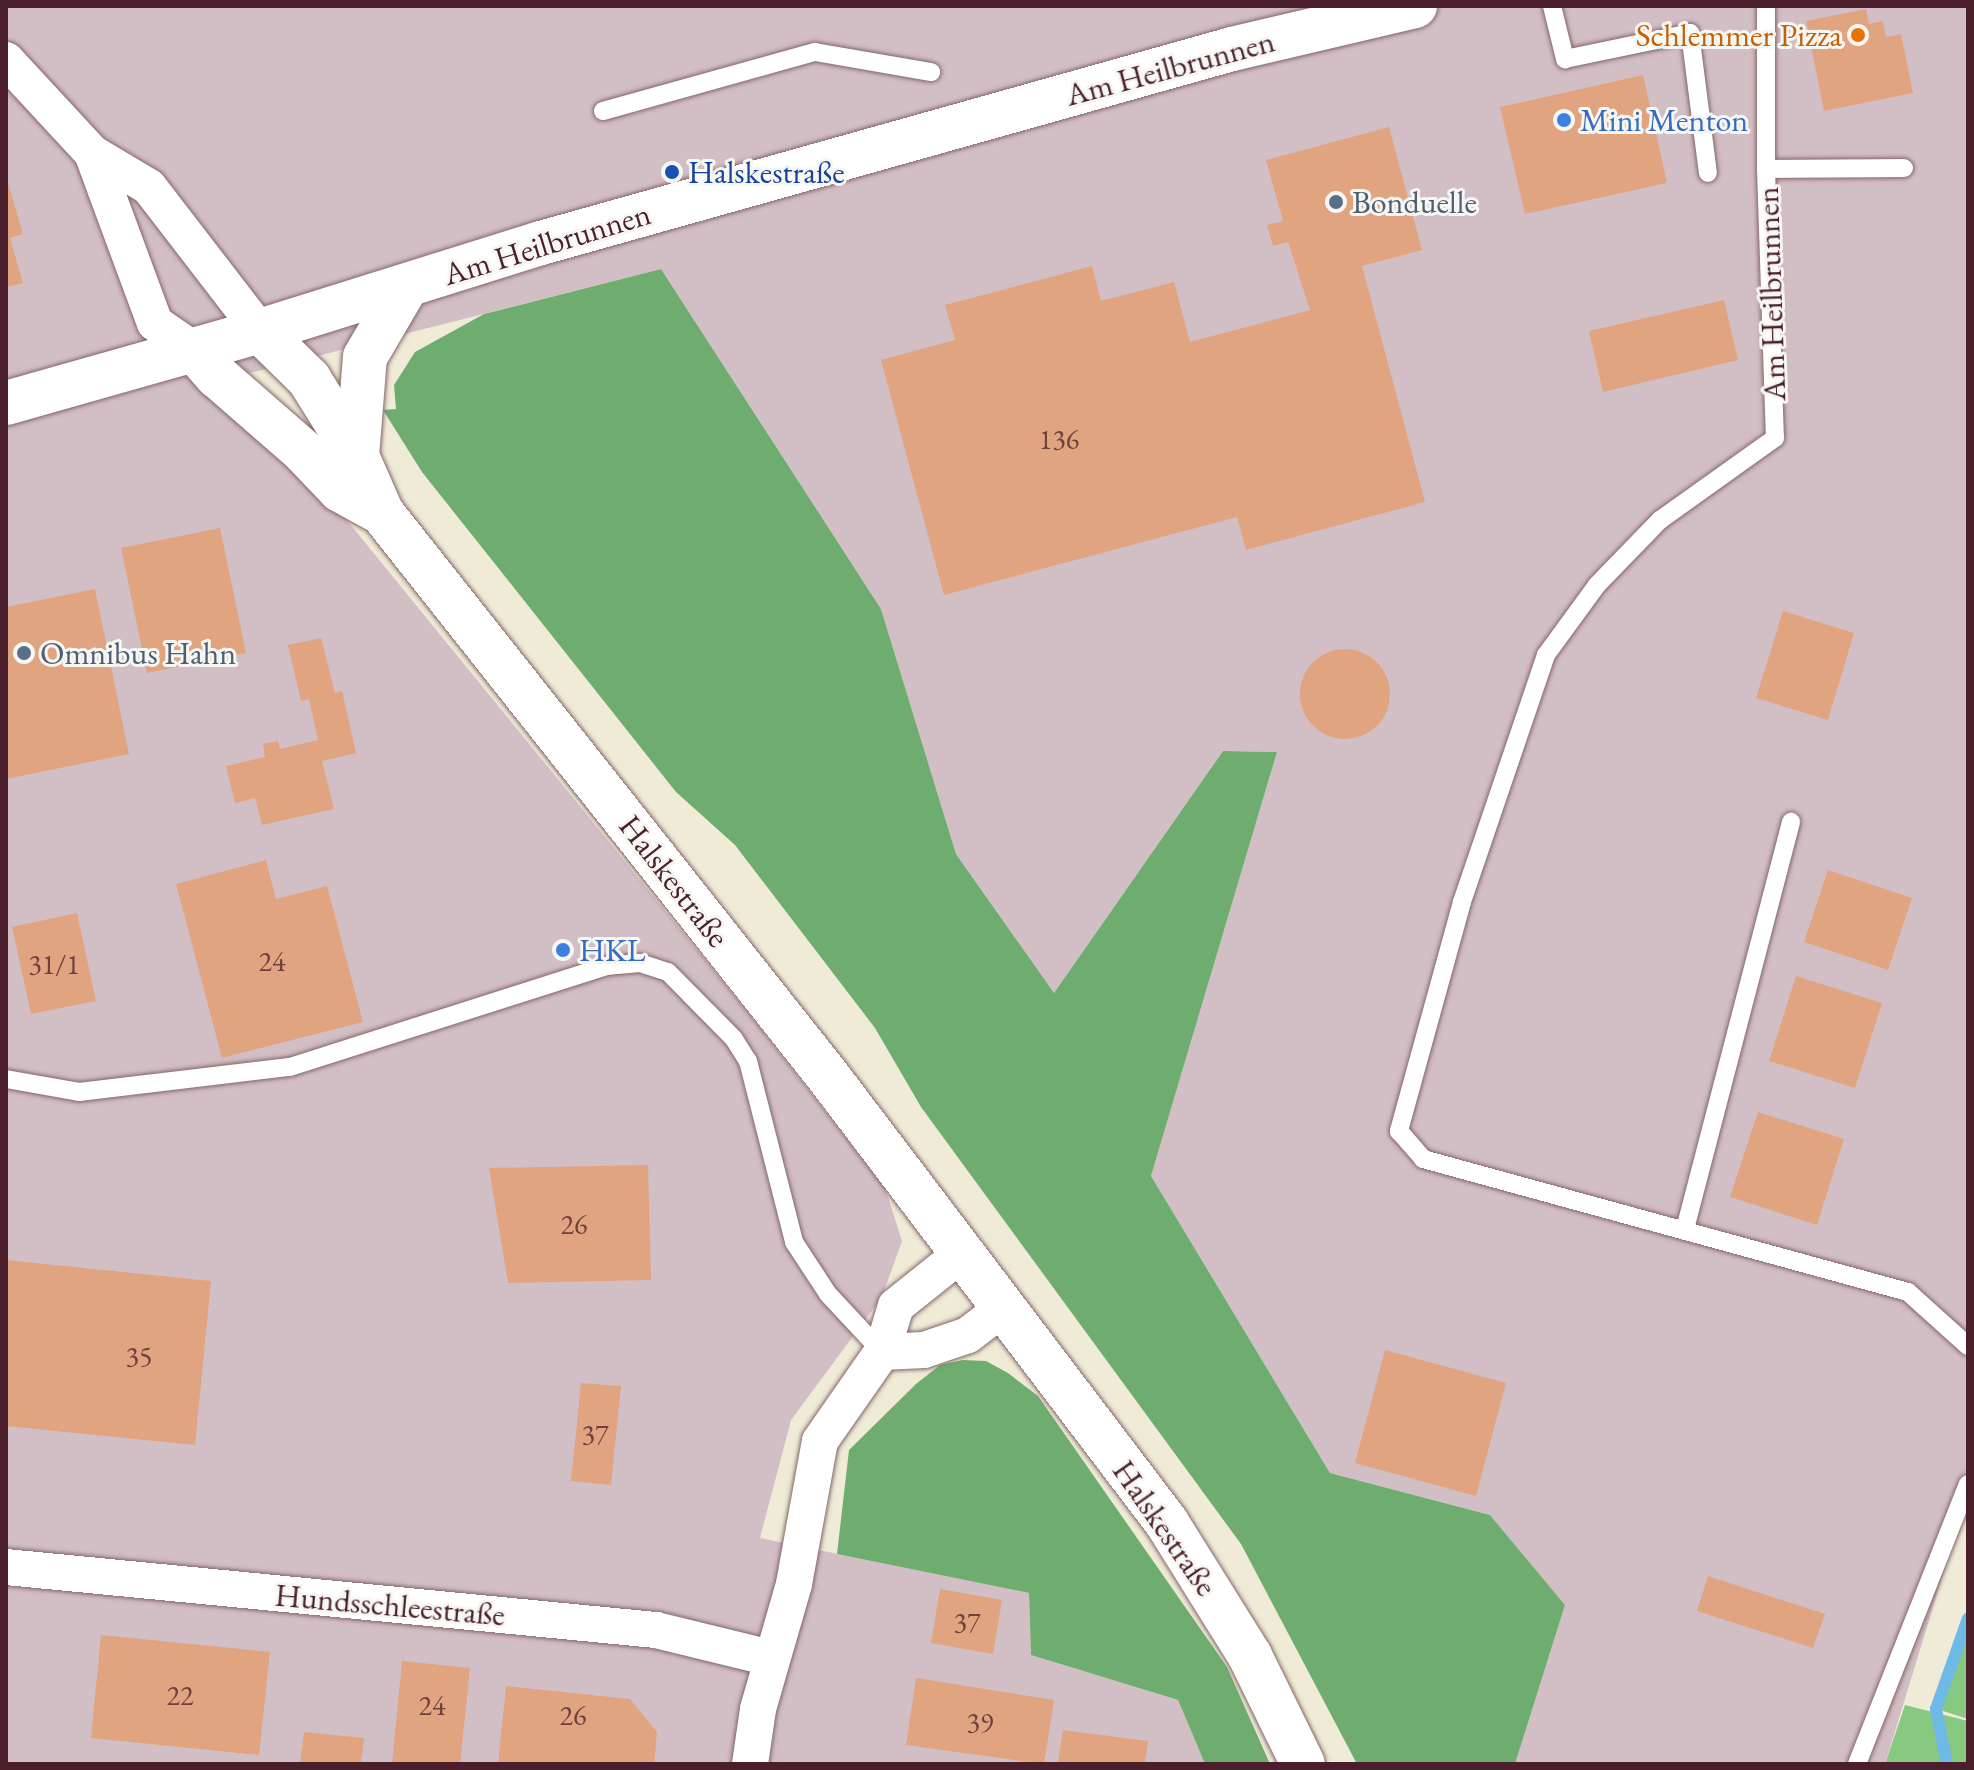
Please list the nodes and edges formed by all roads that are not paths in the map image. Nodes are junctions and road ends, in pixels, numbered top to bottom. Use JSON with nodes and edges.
{"nodes":[{"id":1,"x":1415,"y":6,"type":"edge"},
{"id":2,"x":1552,"y":6,"type":"edge"},
{"id":3,"x":1766,"y":6,"type":"edge"},
{"id":4,"x":6,"y":60,"type":"edge"},
{"id":5,"x":931,"y":72,"type":"dead end"},
{"id":6,"x":603,"y":111,"type":"dead end"},
{"id":7,"x":92,"y":153,"type":"junction"},
{"id":8,"x":1904,"y":168,"type":"dead end"},
{"id":9,"x":1766,"y":169,"type":"junction"},
{"id":10,"x":1708,"y":173,"type":"dead end"},
{"id":11,"x":406,"y":287,"type":"junction"},
{"id":12,"x":260,"y":331,"type":"junction"},
{"id":13,"x":194,"y":350,"type":"junction"},
{"id":14,"x":6,"y":403,"type":"edge"},
{"id":15,"x":357,"y":456,"type":"junction"},
{"id":16,"x":382,"y":513,"type":"junction"},
{"id":17,"x":1791,"y":822,"type":"dead end"},
{"id":18,"x":6,"y":1079,"type":"edge"},
{"id":19,"x":1685,"y":1229,"type":"junction"},
{"id":20,"x":961,"y":1254,"type":"junction"},
{"id":21,"x":1003,"y":1308,"type":"junction"},
{"id":22,"x":1968,"y":1346,"type":"edge"},
{"id":23,"x":882,"y":1352,"type":"junction"},
{"id":24,"x":1968,"y":1484,"type":"edge"},
{"id":25,"x":6,"y":1567,"type":"edge"},
{"id":26,"x":771,"y":1658,"type":"junction"},
{"id":27,"x":750,"y":1764,"type":"edge"},
{"id":28,"x":1303,"y":1764,"type":"edge"},
{"id":29,"x":1857,"y":1764,"type":"edge"}],
"edges":[{"from":1,"to":11,"type":"street","name":"Am Heilbrunnen"},
{"from":2,"to":10,"type":"lane"},
{"from":3,"to":9,"type":"lane","name":"Am Heilbrunnen"},
{"from":4,"to":7,"type":"street","name":"Halskestraße"},
{"from":5,"to":6,"type":"lane"},
{"from":7,"to":12,"type":"street","name":"Halskestraße"},
{"from":7,"to":13,"type":"street","name":"Halskestraße"},
{"from":8,"to":9,"type":"lane"},
{"from":9,"to":19,"type":"lane","name":"Am Heilbrunnen"},
{"from":11,"to":12,"type":"street","name":"Am Heilbrunnen"},
{"from":11,"to":15,"type":"street","name":"Halskestraße"},
{"from":12,"to":13,"type":"street","name":"Am Heilbrunnen"},
{"from":12,"to":15,"type":"street","name":"Halskestraße"},
{"from":13,"to":14,"type":"street","name":"Am Heilbrunnen"},
{"from":13,"to":16,"type":"street","name":"Halskestraße"},
{"from":15,"to":16,"type":"street","name":"Halskestraße"},
{"from":16,"to":20,"type":"street","name":"Halskestraße"},
{"from":17,"to":19,"type":"lane"},
{"from":18,"to":23,"type":"lane"},
{"from":19,"to":22,"type":"lane"},
{"from":20,"to":21,"type":"street","name":"Halskestraße"},
{"from":20,"to":23,"type":"street"},
{"from":21,"to":23,"type":"street"},
{"from":21,"to":28,"type":"street","name":"Halskestraße"},
{"from":23,"to":26,"type":"street"},
{"from":24,"to":29,"type":"lane"},
{"from":25,"to":26,"type":"street","name":"Hundsschleestraße"},
{"from":26,"to":27,"type":"street"}]}
